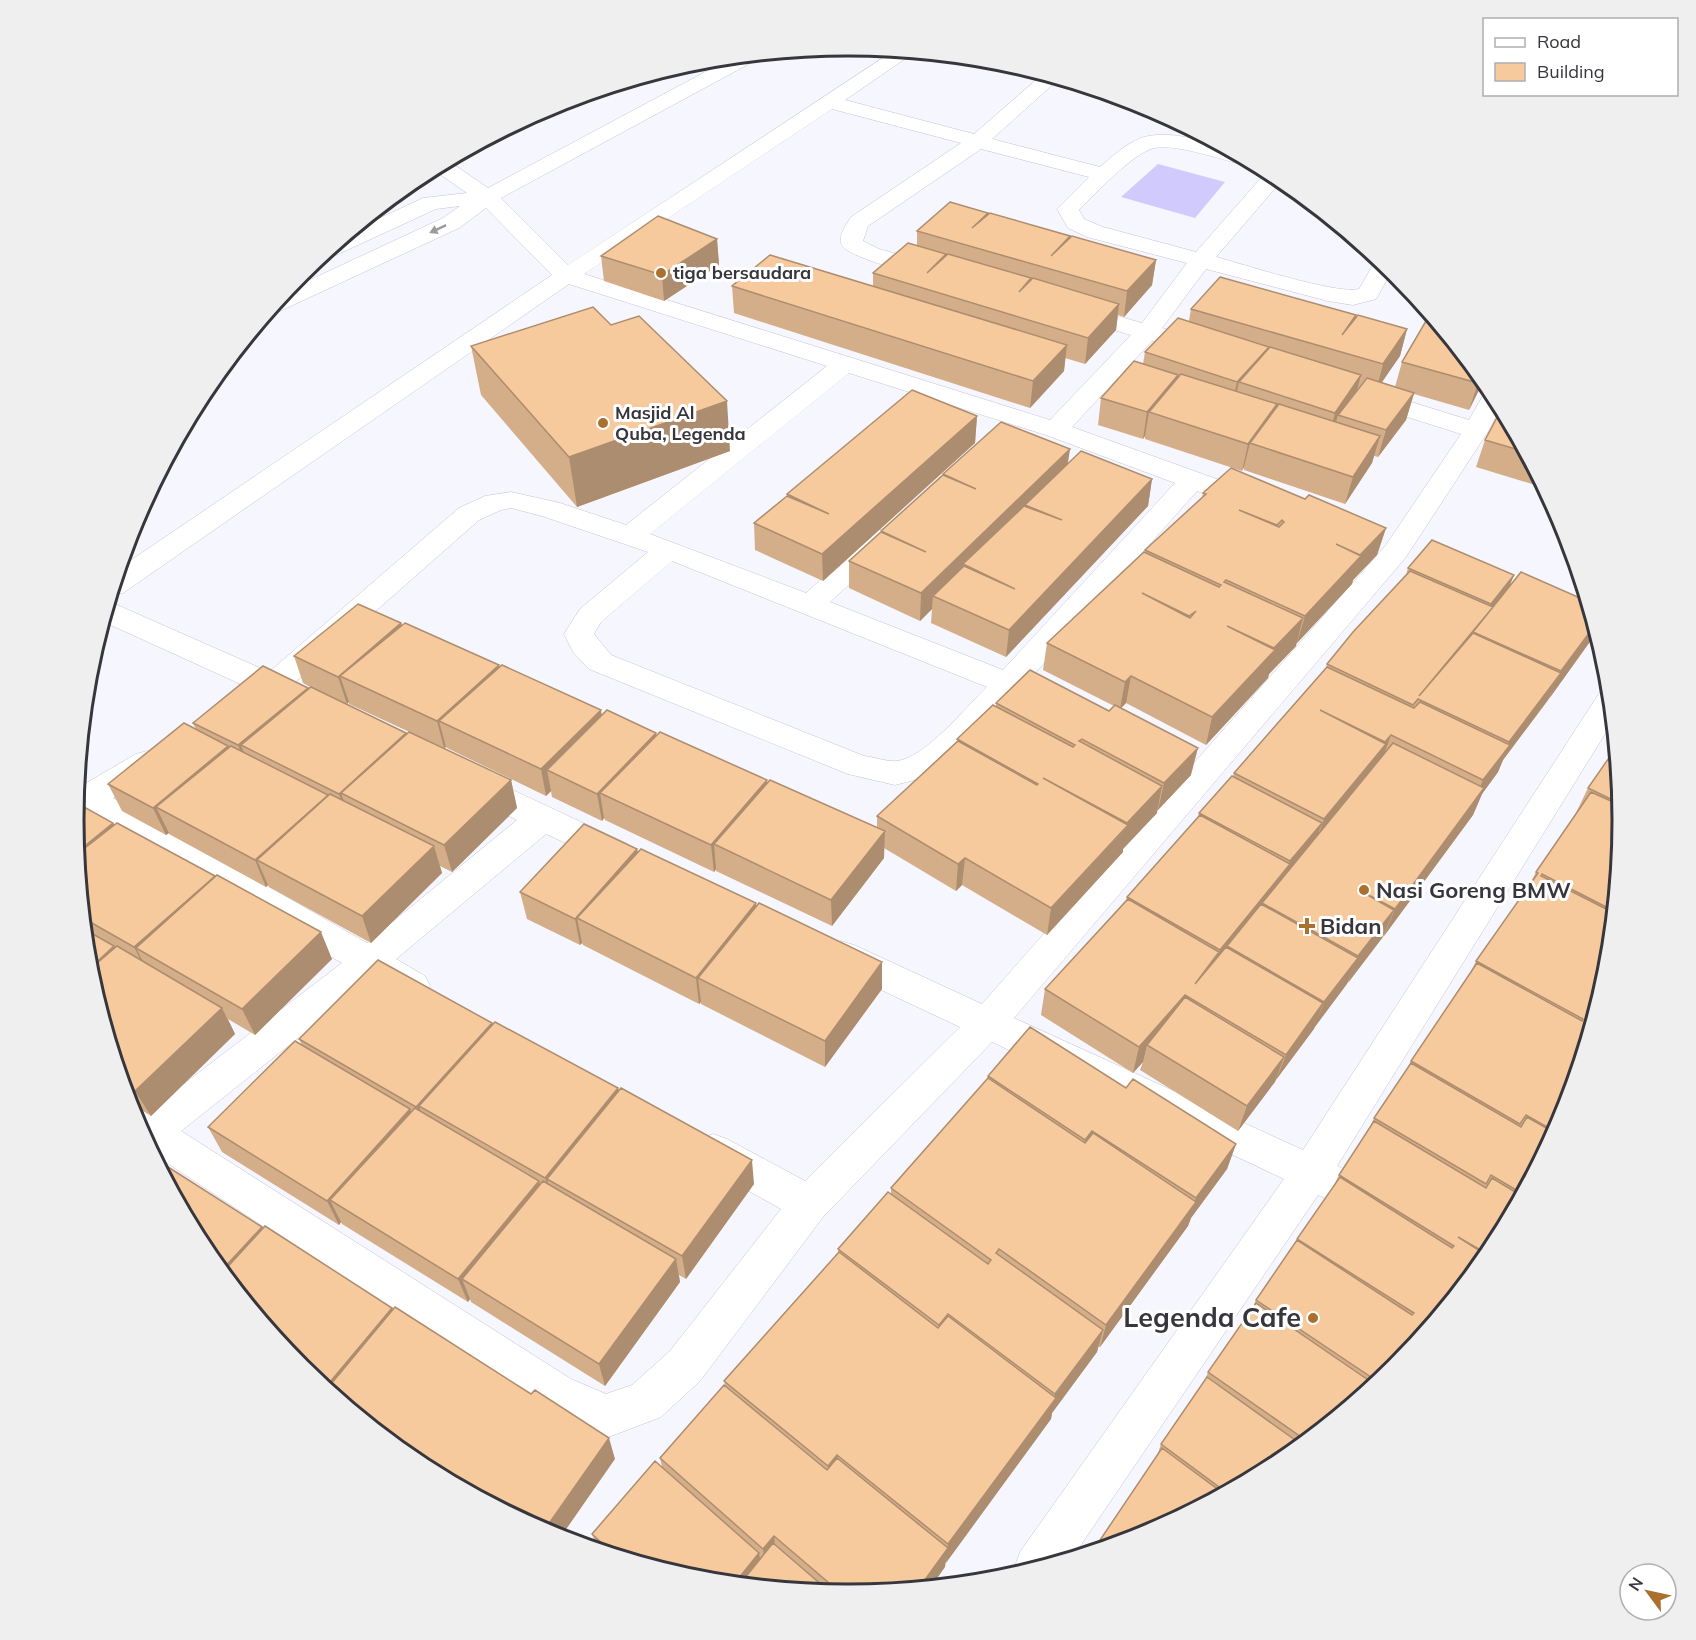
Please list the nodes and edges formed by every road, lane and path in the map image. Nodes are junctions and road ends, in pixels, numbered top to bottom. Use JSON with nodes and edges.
{"nodes":[{"id":1,"x":897,"y":57,"type":"edge"},
{"id":2,"x":734,"y":64,"type":"edge"},
{"id":3,"x":1045,"y":82,"type":"edge"},
{"id":4,"x":828,"y":102,"type":"junction"},
{"id":5,"x":977,"y":142,"type":"junction"},
{"id":6,"x":1224,"y":155,"type":"edge"},
{"id":7,"x":447,"y":169,"type":"edge"},
{"id":8,"x":1104,"y":175,"type":"junction"},
{"id":9,"x":1269,"y":182,"type":"edge"},
{"id":10,"x":487,"y":197,"type":"junction"},
{"id":11,"x":374,"y":221,"type":"edge"},
{"id":12,"x":1200,"y":260,"type":"junction"},
{"id":13,"x":1381,"y":271,"type":"edge"},
{"id":14,"x":566,"y":276,"type":"junction"},
{"id":15,"x":952,"y":277,"type":"edge"},
{"id":16,"x":290,"y":298,"type":"edge"},
{"id":17,"x":1056,"y":305,"type":"edge"},
{"id":18,"x":1148,"y":331,"type":"junction"},
{"id":19,"x":1227,"y":354,"type":"edge"},
{"id":20,"x":845,"y":364,"type":"junction"},
{"id":21,"x":1340,"y":389,"type":"edge"},
{"id":22,"x":1490,"y":405,"type":"edge"},
{"id":23,"x":1013,"y":417,"type":"junction"},
{"id":24,"x":1055,"y":430,"type":"junction"},
{"id":25,"x":1476,"y":430,"type":"junction"},
{"id":26,"x":990,"y":439,"type":"edge"},
{"id":27,"x":1192,"y":480,"type":"junction"},
{"id":28,"x":1271,"y":507,"type":"edge"},
{"id":29,"x":904,"y":519,"type":"edge"},
{"id":30,"x":630,"y":536,"type":"junction"},
{"id":31,"x":668,"y":549,"type":"junction"},
{"id":32,"x":122,"y":580,"type":"edge"},
{"id":33,"x":809,"y":606,"type":"junction"},
{"id":34,"x":112,"y":614,"type":"edge"},
{"id":35,"x":1008,"y":684,"type":"junction"},
{"id":36,"x":273,"y":685,"type":"junction"},
{"id":37,"x":316,"y":706,"type":"edge"},
{"id":38,"x":234,"y":709,"type":"edge"},
{"id":39,"x":1604,"y":710,"type":"edge"},
{"id":40,"x":1083,"y":714,"type":"edge"},
{"id":41,"x":165,"y":750,"type":"edge"},
{"id":42,"x":445,"y":771,"type":"edge"},
{"id":43,"x":84,"y":800,"type":"edge"},
{"id":44,"x":84,"y":804,"type":"edge"},
{"id":45,"x":542,"y":819,"type":"junction"},
{"id":46,"x":639,"y":863,"type":"edge"},
{"id":47,"x":814,"y":943,"type":"edge"},
{"id":48,"x":368,"y":962,"type":"junction"},
{"id":49,"x":441,"y":1002,"type":"edge"},
{"id":50,"x":988,"y":1022,"type":"junction"},
{"id":51,"x":148,"y":1126,"type":"edge"},
{"id":52,"x":683,"y":1135,"type":"edge"},
{"id":53,"x":152,"y":1136,"type":"edge"},
{"id":54,"x":1310,"y":1174,"type":"junction"},
{"id":55,"x":809,"y":1204,"type":"junction"},
{"id":56,"x":1404,"y":1215,"type":"edge"},
{"id":57,"x":1044,"y":1558,"type":"edge"}],
"edges":[{"from":1,"to":4,"type":"street"},
{"from":2,"to":10,"type":"street"},
{"from":3,"to":5,"type":"street"},
{"from":4,"to":5,"type":"street"},
{"from":4,"to":14,"type":"street"},
{"from":5,"to":8,"type":"street"},
{"from":5,"to":15,"type":"street"},
{"from":6,"to":8,"type":"street"},
{"from":7,"to":10,"type":"street"},
{"from":8,"to":12,"type":"street"},
{"from":9,"to":12,"type":"street"},
{"from":10,"to":11,"type":"street"},
{"from":10,"to":14,"type":"street"},
{"from":10,"to":16,"type":"street","one_way":true},
{"from":12,"to":13,"type":"street"},
{"from":12,"to":18,"type":"street"},
{"from":14,"to":20,"type":"street"},
{"from":14,"to":32,"type":"street"},
{"from":17,"to":18,"type":"street"},
{"from":18,"to":19,"type":"street"},
{"from":18,"to":24,"type":"street"},
{"from":20,"to":23,"type":"street"},
{"from":20,"to":30,"type":"street"},
{"from":21,"to":25,"type":"street"},
{"from":22,"to":25,"type":"street"},
{"from":23,"to":24,"type":"street"},
{"from":23,"to":26,"type":"street"},
{"from":24,"to":27,"type":"street"},
{"from":25,"to":50,"type":"street"},
{"from":27,"to":28,"type":"street"},
{"from":27,"to":35,"type":"street"},
{"from":29,"to":33,"type":"street"},
{"from":30,"to":31,"type":"street"},
{"from":30,"to":36,"type":"street"},
{"from":31,"to":33,"type":"street"},
{"from":31,"to":35,"type":"street"},
{"from":33,"to":35,"type":"street"},
{"from":34,"to":36,"type":"street"},
{"from":35,"to":40,"type":"street"},
{"from":36,"to":37,"type":"street"},
{"from":36,"to":38,"type":"street"},
{"from":39,"to":54,"type":"street"},
{"from":41,"to":43,"type":"street"},
{"from":42,"to":45,"type":"street"},
{"from":44,"to":48,"type":"street"},
{"from":45,"to":46,"type":"street"},
{"from":45,"to":48,"type":"street"},
{"from":47,"to":50,"type":"street"},
{"from":48,"to":49,"type":"street"},
{"from":48,"to":51,"type":"street"},
{"from":50,"to":54,"type":"street"},
{"from":50,"to":55,"type":"street"},
{"from":52,"to":55,"type":"street"},
{"from":53,"to":55,"type":"street"},
{"from":54,"to":56,"type":"street"},
{"from":54,"to":57,"type":"street"}]}
